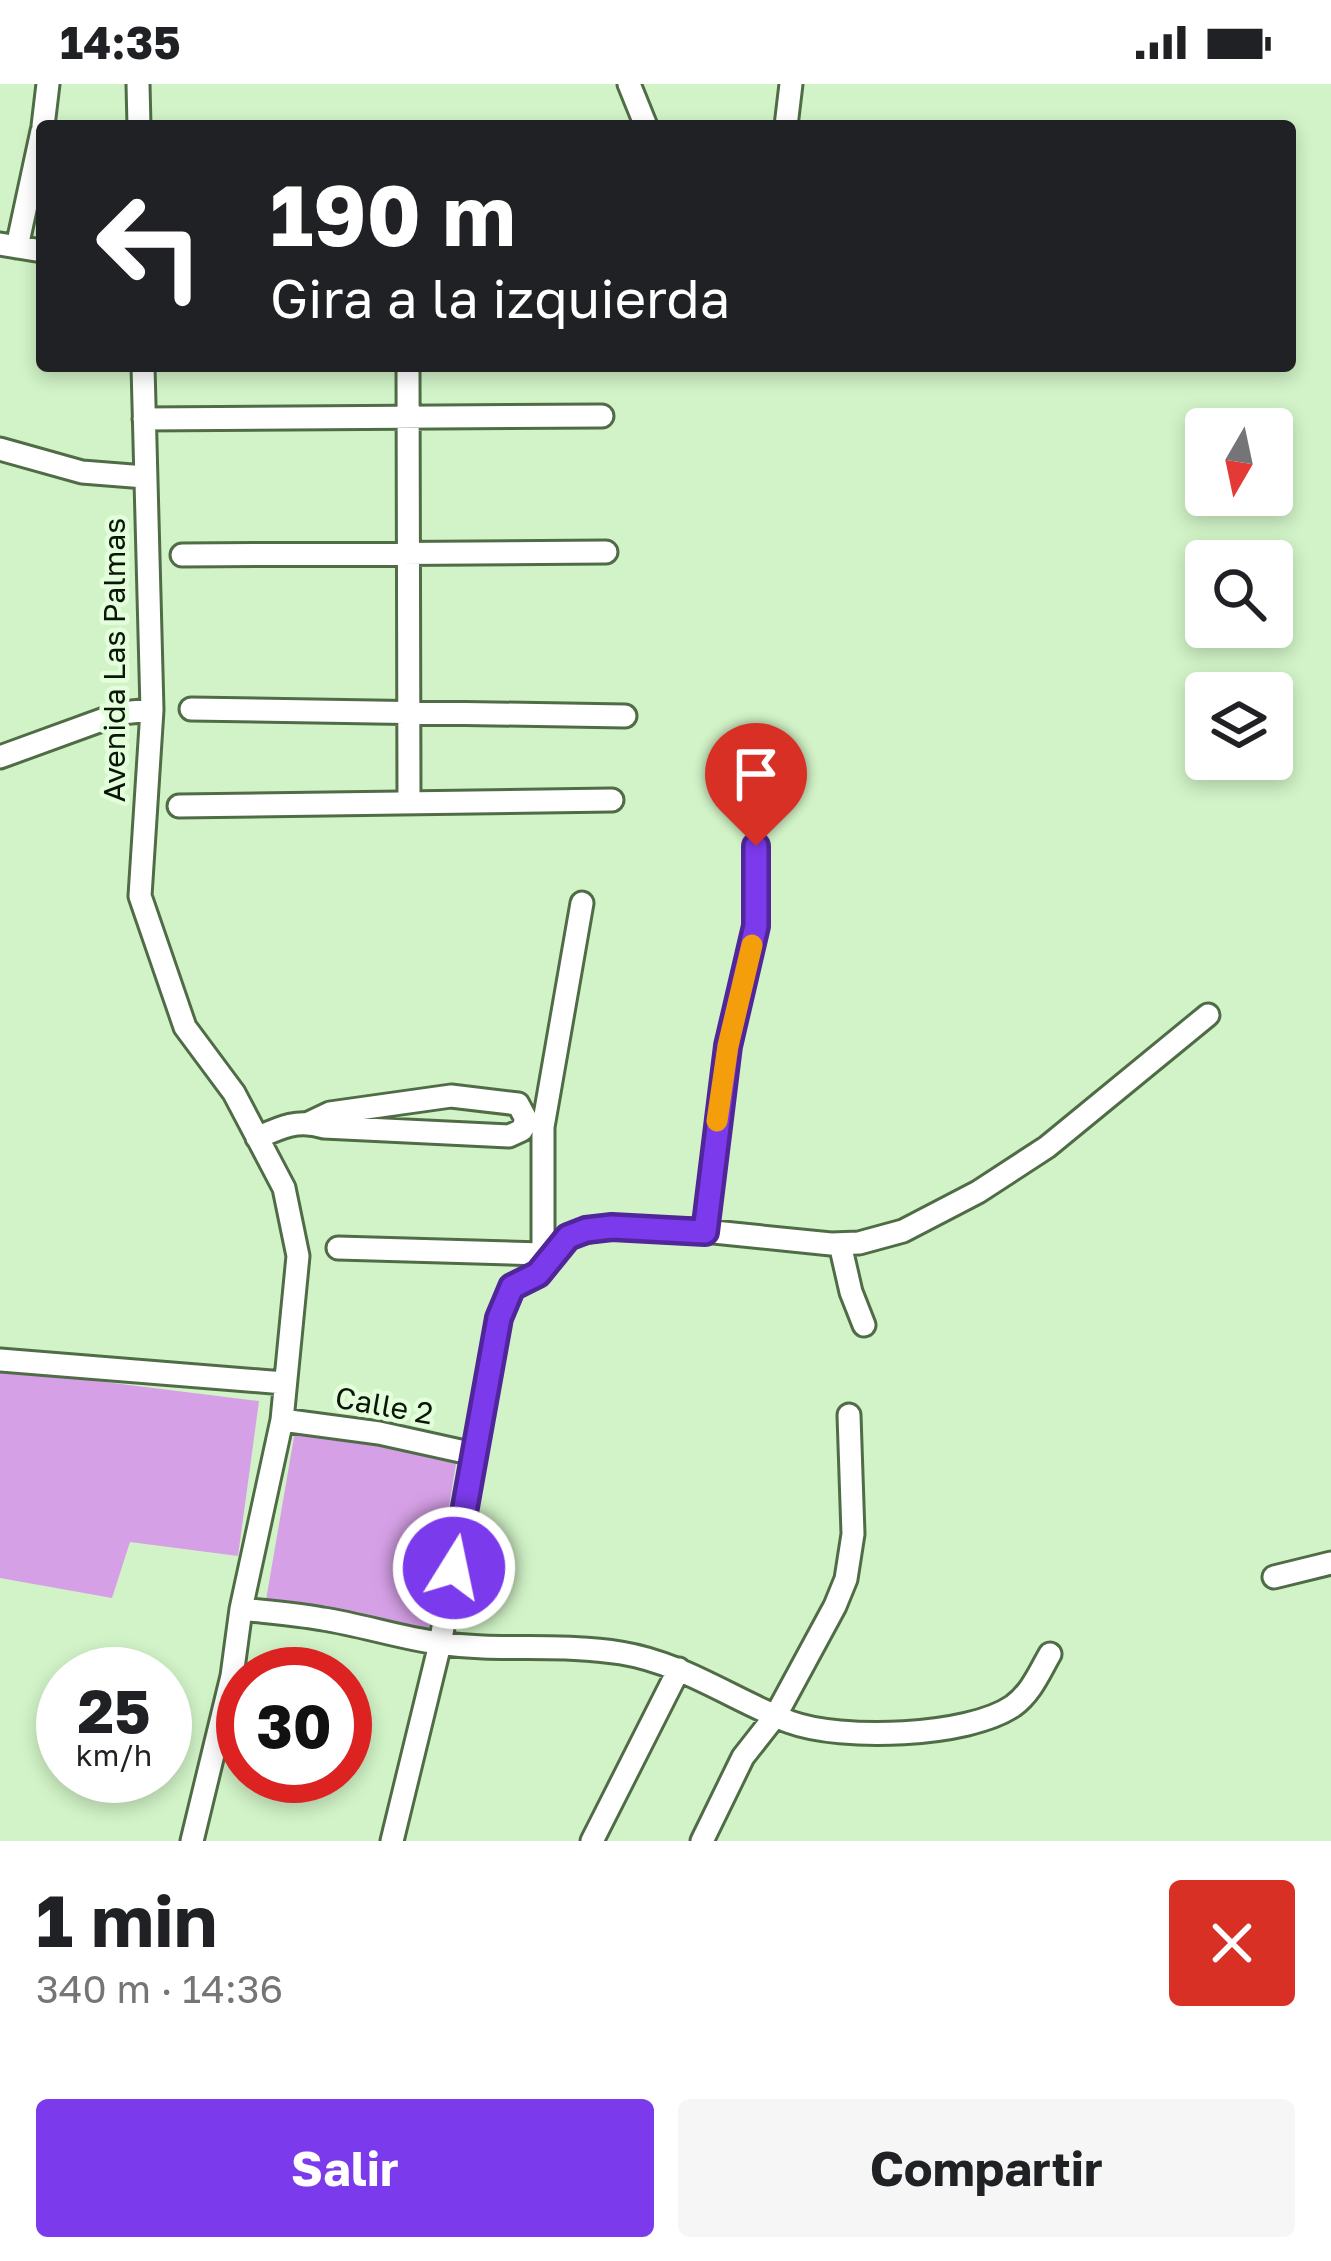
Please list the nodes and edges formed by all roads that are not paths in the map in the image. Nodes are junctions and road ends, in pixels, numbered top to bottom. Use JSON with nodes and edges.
{"nodes":[{"id":1,"x":48,"y":84,"type":"edge"},
{"id":2,"x":138,"y":84,"type":"edge"},
{"id":3,"x":629,"y":84,"type":"edge"},
{"id":4,"x":791,"y":84,"type":"edge"},
{"id":5,"x":43,"y":120,"type":"edge"},
{"id":6,"x":139,"y":120,"type":"edge"},
{"id":7,"x":644,"y":120,"type":"edge"},
{"id":8,"x":787,"y":120,"type":"edge"},
{"id":9,"x":36,"y":150,"type":"edge"},
{"id":10,"x":9,"y":246,"type":"edge"},
{"id":11,"x":143,"y":372,"type":"edge"},
{"id":12,"x":408,"y":372,"type":"edge"},
{"id":13,"x":602,"y":416,"type":"dead end"},
{"id":14,"x":144,"y":419,"type":"junction"},
{"id":15,"x":409,"y":419,"type":"junction"},
{"id":16,"x":0,"y":449,"type":"edge"},
{"id":17,"x":145,"y":477,"type":"junction"},
{"id":18,"x":606,"y":552,"type":"dead end"},
{"id":19,"x":410,"y":554,"type":"junction"},
{"id":20,"x":182,"y":555,"type":"dead end"},
{"id":21,"x":190,"y":709,"type":"dead end"},
{"id":22,"x":152,"y":710,"type":"junction"},
{"id":23,"x":410,"y":712,"type":"junction"},
{"id":24,"x":625,"y":716,"type":"dead end"},
{"id":25,"x":0,"y":757,"type":"edge"},
{"id":26,"x":612,"y":800,"type":"dead end"},
{"id":27,"x":410,"y":803,"type":"junction"},
{"id":28,"x":179,"y":806,"type":"dead end"},
{"id":29,"x":756,"y":846,"type":"dead end"},
{"id":30,"x":582,"y":903,"type":"dead end"},
{"id":31,"x":1208,"y":1016,"type":"dead end"},
{"id":32,"x":309,"y":1123,"type":"junction"},
{"id":33,"x":257,"y":1138,"type":"junction"},
{"id":34,"x":705,"y":1232,"type":"junction"},
{"id":35,"x":840,"y":1244,"type":"junction"},
{"id":36,"x":338,"y":1248,"type":"dead end"},
{"id":37,"x":542,"y":1261,"type":"junction"},
{"id":38,"x":864,"y":1325,"type":"dead end"},
{"id":39,"x":0,"y":1360,"type":"edge"},
{"id":40,"x":284,"y":1383,"type":"junction"},
{"id":41,"x":849,"y":1415,"type":"dead end"},
{"id":42,"x":282,"y":1420,"type":"junction"},
{"id":43,"x":474,"y":1454,"type":"junction"},
{"id":44,"x":1331,"y":1563,"type":"edge"},
{"id":45,"x":1274,"y":1577,"type":"dead end"},
{"id":46,"x":241,"y":1609,"type":"junction"},
{"id":47,"x":440,"y":1644,"type":"junction"},
{"id":48,"x":1050,"y":1654,"type":"dead end"},
{"id":49,"x":679,"y":1669,"type":"junction"},
{"id":50,"x":776,"y":1715,"type":"junction"},
{"id":51,"x":192,"y":1841,"type":"edge"},
{"id":52,"x":392,"y":1841,"type":"edge"},
{"id":53,"x":592,"y":1841,"type":"edge"},
{"id":54,"x":702,"y":1841,"type":"edge"}],
"edges":[{"from":1,"to":5,"type":"street"},
{"from":2,"to":6,"type":"street"},
{"from":3,"to":7,"type":"street"},
{"from":4,"to":8,"type":"street"},
{"from":9,"to":10,"type":"street"},
{"from":11,"to":14,"type":"street","name":"Avenida Las Palmas"},
{"from":12,"to":15,"type":"street"},
{"from":13,"to":15,"type":"street"},
{"from":14,"to":15,"type":"street"},
{"from":14,"to":17,"type":"street","name":"Avenida Las Palmas"},
{"from":15,"to":19,"type":"street"},
{"from":16,"to":17,"type":"street"},
{"from":17,"to":22,"type":"street","name":"Avenida Las Palmas"},
{"from":18,"to":19,"type":"street"},
{"from":19,"to":20,"type":"street"},
{"from":19,"to":23,"type":"street"},
{"from":21,"to":23,"type":"street"},
{"from":22,"to":25,"type":"street"},
{"from":22,"to":33,"type":"street","name":"Avenida Las Palmas"},
{"from":23,"to":24,"type":"street"},
{"from":23,"to":27,"type":"street"},
{"from":26,"to":27,"type":"street"},
{"from":27,"to":28,"type":"street"},
{"from":29,"to":34,"type":"street"},
{"from":30,"to":37,"type":"street"},
{"from":31,"to":35,"type":"street"},
{"from":32,"to":32,"type":"street"},
{"from":32,"to":33,"type":"street"},
{"from":33,"to":40,"type":"street","name":"Avenida Las Palmas"},
{"from":34,"to":35,"type":"street"},
{"from":34,"to":37,"type":"street"},
{"from":35,"to":38,"type":"street"},
{"from":36,"to":37,"type":"street"},
{"from":37,"to":43,"type":"street"},
{"from":39,"to":40,"type":"street"},
{"from":40,"to":42,"type":"street","name":"Avenida Las Palmas"},
{"from":41,"to":50,"type":"street"},
{"from":42,"to":43,"type":"street","name":"Calle 2"},
{"from":42,"to":46,"type":"street","name":"Avenida Las Palmas"},
{"from":43,"to":47,"type":"street"},
{"from":44,"to":45,"type":"street"},
{"from":46,"to":47,"type":"street"},
{"from":46,"to":51,"type":"street","name":"Avenida Las Palmas"},
{"from":47,"to":49,"type":"street"},
{"from":47,"to":52,"type":"street"},
{"from":48,"to":50,"type":"street"},
{"from":49,"to":50,"type":"street"},
{"from":49,"to":53,"type":"street"},
{"from":50,"to":54,"type":"street"}]}
